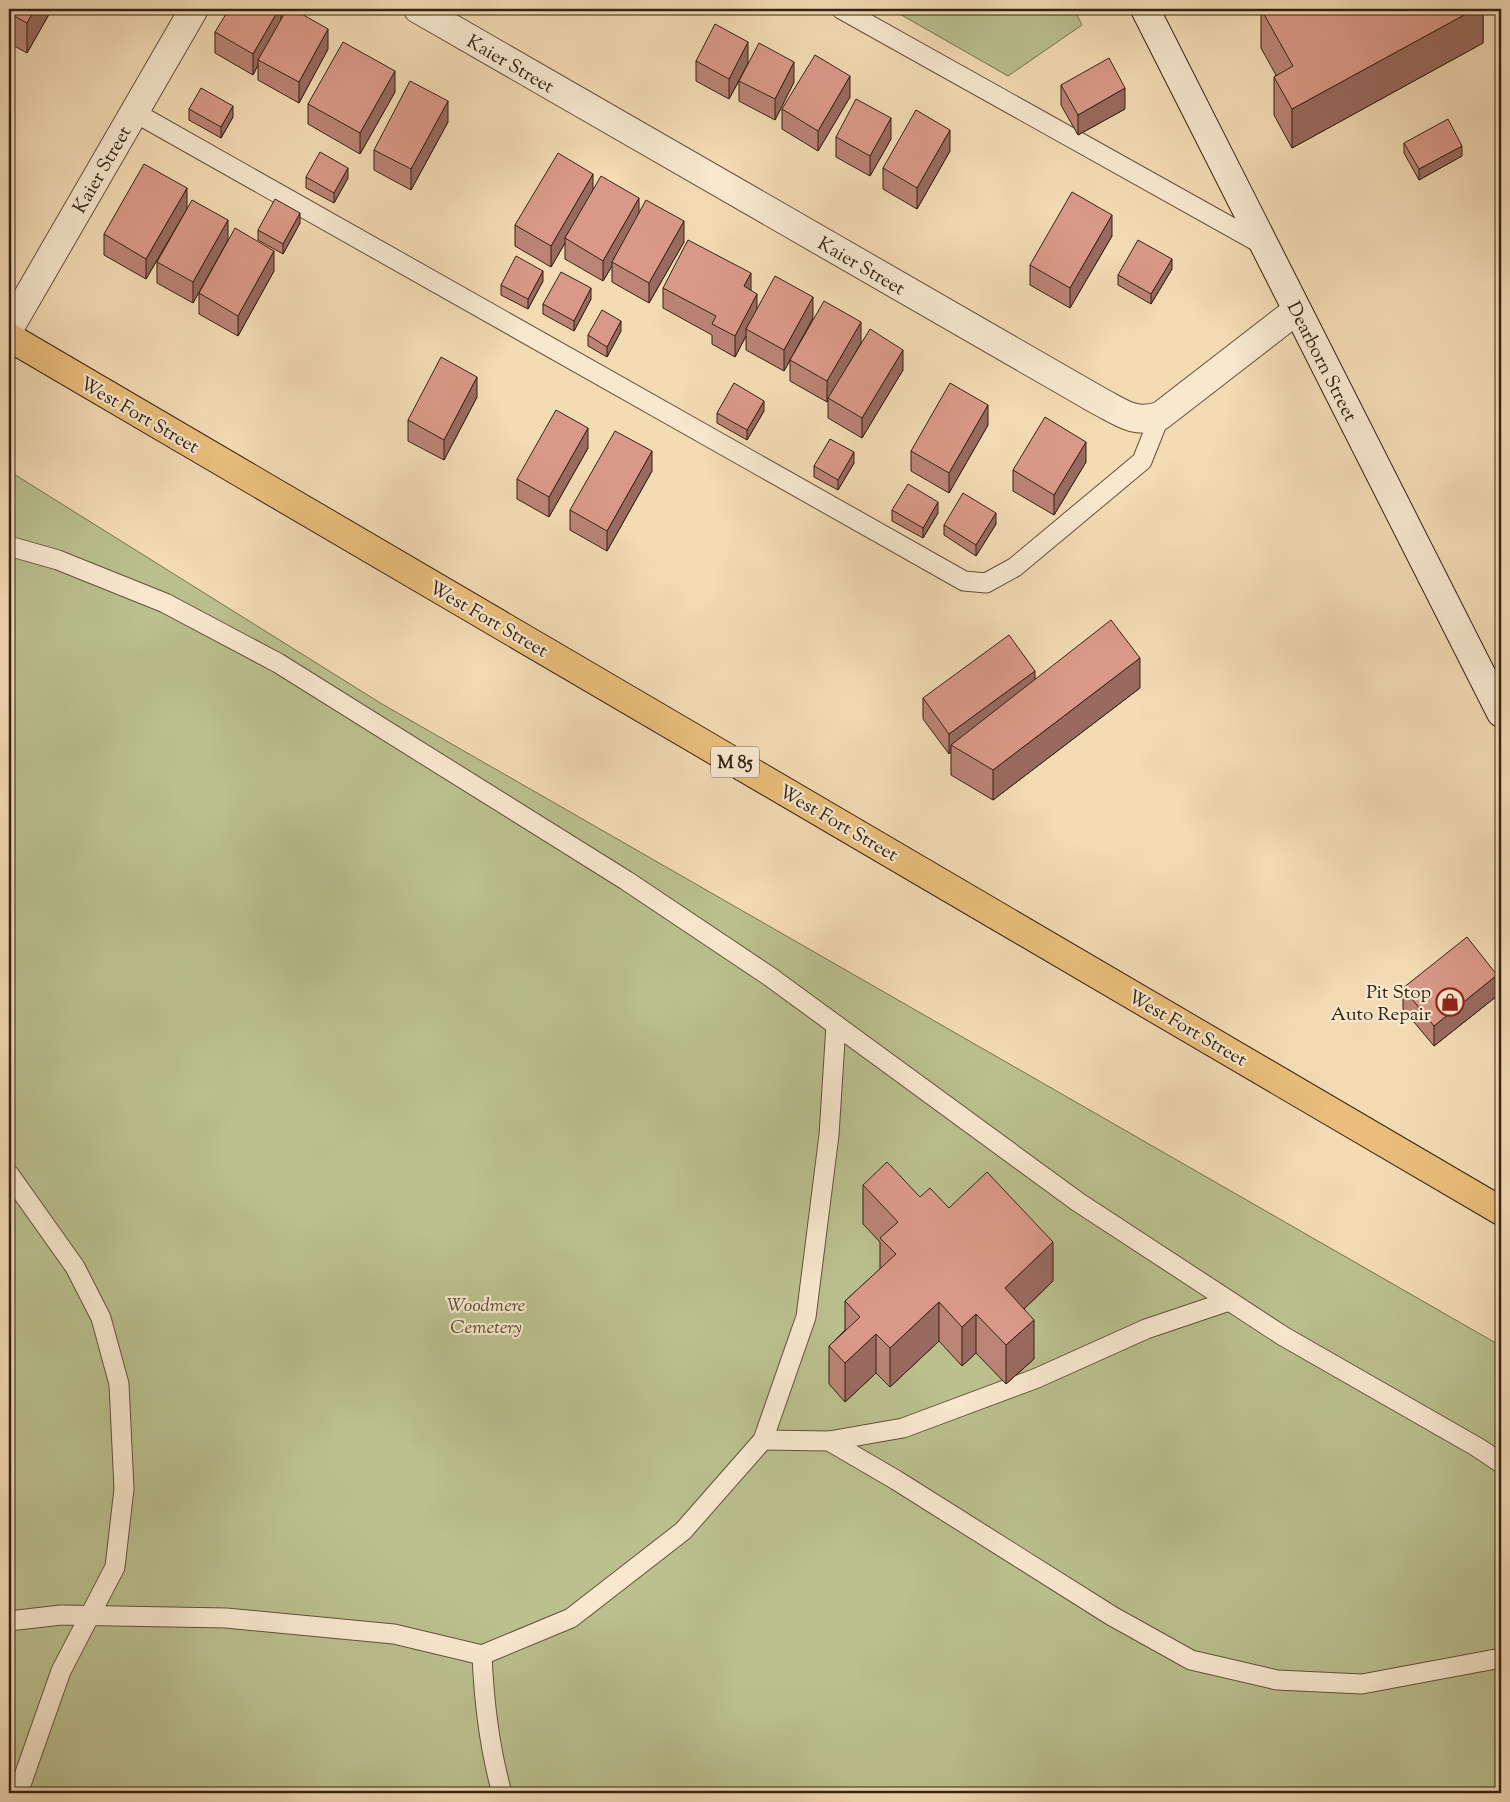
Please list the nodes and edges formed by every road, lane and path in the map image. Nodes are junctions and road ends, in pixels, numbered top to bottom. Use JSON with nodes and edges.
{"nodes":[{"id":1,"x":194,"y":9,"type":"edge"},
{"id":2,"x":418,"y":9,"type":"edge"},
{"id":3,"x":841,"y":9,"type":"edge"},
{"id":4,"x":1145,"y":9,"type":"edge"},
{"id":5,"x":134,"y":112,"type":"junction"},
{"id":6,"x":1265,"y":246,"type":"junction"},
{"id":7,"x":1297,"y":310,"type":"junction"},
{"id":8,"x":9,"y":329,"type":"edge"},
{"id":9,"x":9,"y":337,"type":"edge"},
{"id":10,"x":1160,"y":416,"type":"junction"},
{"id":11,"x":9,"y":546,"type":"edge"},
{"id":12,"x":1501,"y":713,"type":"edge"},
{"id":13,"x":836,"y":1025,"type":"junction"},
{"id":14,"x":9,"y":1174,"type":"edge"},
{"id":15,"x":1501,"y":1211,"type":"edge"},
{"id":16,"x":1229,"y":1301,"type":"junction"},
{"id":17,"x":763,"y":1440,"type":"junction"},
{"id":18,"x":829,"y":1441,"type":"junction"},
{"id":19,"x":1501,"y":1463,"type":"edge"},
{"id":20,"x":90,"y":1616,"type":"junction"},
{"id":21,"x":9,"y":1621,"type":"edge"},
{"id":22,"x":482,"y":1655,"type":"junction"},
{"id":23,"x":1501,"y":1658,"type":"edge"},
{"id":24,"x":18,"y":1793,"type":"edge"},
{"id":25,"x":502,"y":1793,"type":"edge"}],
"edges":[{"from":1,"to":5,"type":"street","name":"Kaier Street"},
{"from":2,"to":10,"type":"street","name":"Kaier Street"},
{"from":3,"to":6,"type":"lane"},
{"from":4,"to":6,"type":"street","name":"Dearborn Street"},
{"from":5,"to":8,"type":"street","name":"Kaier Street"},
{"from":5,"to":10,"type":"lane"},
{"from":6,"to":7,"type":"street","name":"Dearborn Street"},
{"from":7,"to":10,"type":"street"},
{"from":7,"to":12,"type":"street","name":"Dearborn Street"},
{"from":9,"to":15,"type":"main road","name":"West Fort Street","number":"M 85"},
{"from":11,"to":13,"type":"lane"},
{"from":13,"to":16,"type":"lane"},
{"from":13,"to":17,"type":"lane"},
{"from":14,"to":20,"type":"lane"},
{"from":16,"to":18,"type":"lane"},
{"from":16,"to":19,"type":"lane"},
{"from":17,"to":18,"type":"lane"},
{"from":17,"to":22,"type":"lane"},
{"from":18,"to":23,"type":"lane"},
{"from":20,"to":21,"type":"lane"},
{"from":20,"to":22,"type":"lane"},
{"from":20,"to":24,"type":"lane"},
{"from":22,"to":25,"type":"lane"}]}
